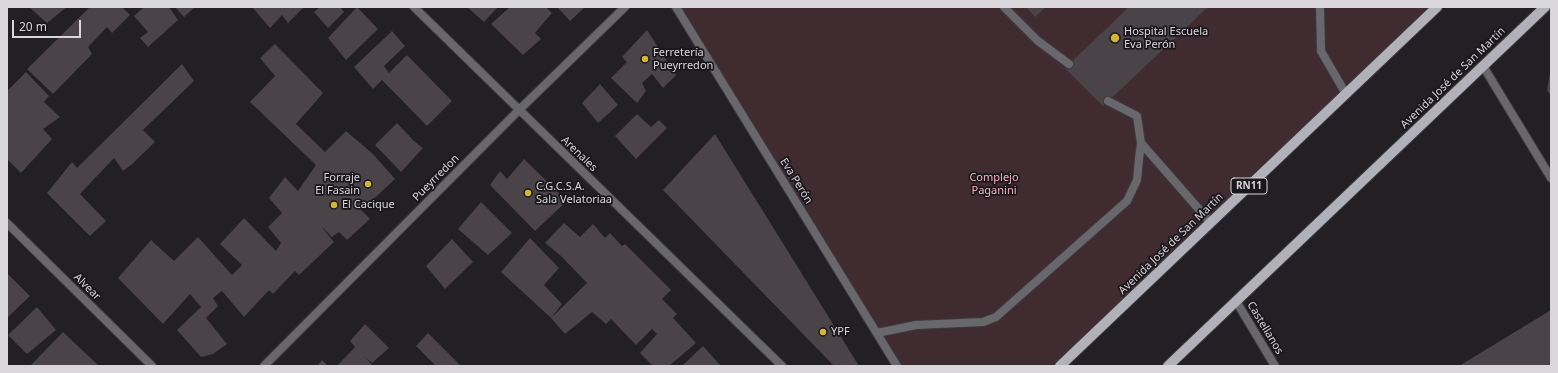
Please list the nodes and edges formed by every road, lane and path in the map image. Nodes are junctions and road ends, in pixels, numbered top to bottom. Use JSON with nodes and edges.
{"nodes":[{"id":1,"x":414,"y":7,"type":"edge"},
{"id":2,"x":625,"y":7,"type":"edge"},
{"id":3,"x":676,"y":7,"type":"edge"},
{"id":4,"x":1004,"y":7,"type":"edge"},
{"id":5,"x":1320,"y":7,"type":"edge"},
{"id":6,"x":1437,"y":7,"type":"edge"},
{"id":7,"x":1545,"y":7,"type":"edge"},
{"id":8,"x":1069,"y":64,"type":"dead end"},
{"id":9,"x":1483,"y":66,"type":"junction"},
{"id":10,"x":1346,"y":94,"type":"junction"},
{"id":11,"x":1108,"y":101,"type":"dead end"},
{"id":12,"x":519,"y":110,"type":"junction"},
{"id":13,"x":1141,"y":143,"type":"junction"},
{"id":14,"x":1551,"y":178,"type":"edge"},
{"id":15,"x":7,"y":223,"type":"edge"},
{"id":16,"x":1211,"y":223,"type":"junction"},
{"id":17,"x":1236,"y":301,"type":"junction"},
{"id":18,"x":877,"y":333,"type":"junction"},
{"id":19,"x":152,"y":366,"type":"edge"},
{"id":20,"x":264,"y":366,"type":"edge"},
{"id":21,"x":782,"y":366,"type":"edge"},
{"id":22,"x":897,"y":366,"type":"edge"},
{"id":23,"x":1060,"y":366,"type":"edge"},
{"id":24,"x":1168,"y":366,"type":"edge"},
{"id":25,"x":1275,"y":366,"type":"edge"}],
"edges":[{"from":1,"to":12,"type":"street","name":"Arenales"},
{"from":2,"to":12,"type":"street","name":"Pueyrredon"},
{"from":3,"to":18,"type":"street","name":"Eva Perón"},
{"from":4,"to":8,"type":"street"},
{"from":5,"to":10,"type":"street"},
{"from":6,"to":10,"type":"main road","name":"Avenida José de San Martín","number":"RN11"},
{"from":7,"to":9,"type":"main road","name":"Avenida José de San Martín"},
{"from":9,"to":14,"type":"street"},
{"from":9,"to":17,"type":"main road","name":"Avenida José de San Martín"},
{"from":10,"to":16,"type":"main road","name":"Avenida José de San Martín","number":"RN11"},
{"from":11,"to":13,"type":"street"},
{"from":12,"to":20,"type":"street","name":"Pueyrredon"},
{"from":12,"to":21,"type":"street","name":"Arenales"},
{"from":13,"to":16,"type":"street"},
{"from":13,"to":18,"type":"street"},
{"from":15,"to":19,"type":"street","name":"Alvear"},
{"from":16,"to":23,"type":"main road","name":"Avenida José de San Martín","number":"RN11"},
{"from":17,"to":24,"type":"main road","name":"Avenida José de San Martín"},
{"from":17,"to":25,"type":"street","name":"Castellanos"},
{"from":18,"to":22,"type":"street","name":"Eva Perón"}]}
